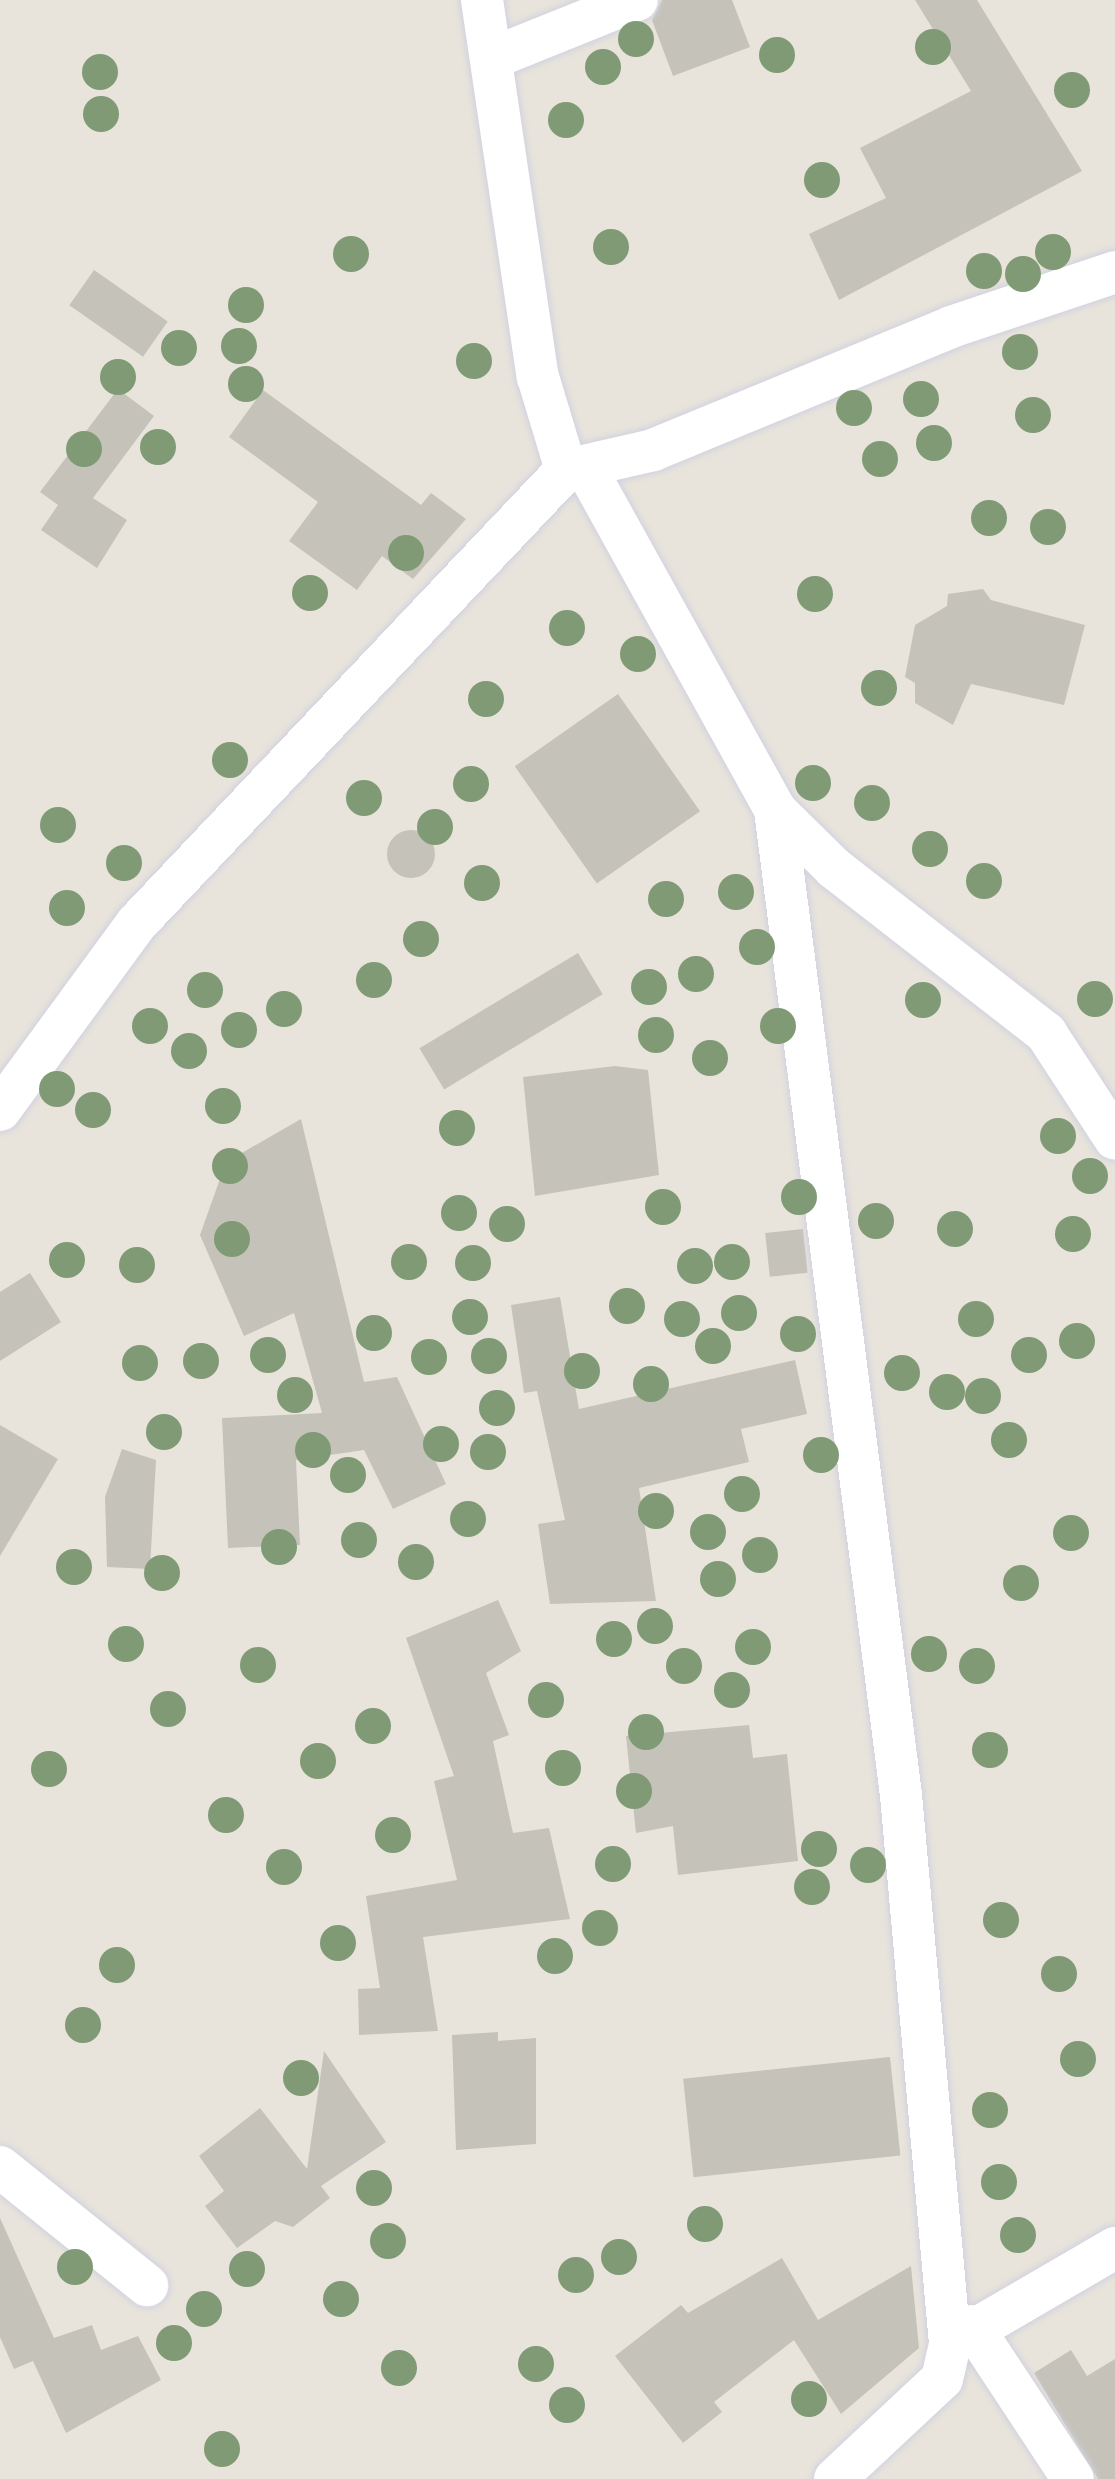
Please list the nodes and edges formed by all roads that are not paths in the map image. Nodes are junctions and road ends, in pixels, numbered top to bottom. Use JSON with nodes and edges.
{"nodes":[{"id":1,"x":482,"y":0,"type":"edge"},
{"id":2,"x":637,"y":0,"type":"edge"},
{"id":3,"x":495,"y":56,"type":"junction"},
{"id":4,"x":1115,"y":272,"type":"edge"},
{"id":5,"x":577,"y":471,"type":"junction"},
{"id":6,"x":775,"y":810,"type":"junction"},
{"id":7,"x":0,"y":1110,"type":"edge"},
{"id":8,"x":1115,"y":1139,"type":"edge"},
{"id":9,"x":0,"y":2167,"type":"edge"},
{"id":10,"x":1115,"y":2248,"type":"edge"},
{"id":11,"x":147,"y":2285,"type":"dead end"},
{"id":12,"x":961,"y":2335,"type":"junction"},
{"id":13,"x":835,"y":2479,"type":"edge"},
{"id":14,"x":1073,"y":2479,"type":"edge"}],
"edges":[{"from":1,"to":3,"type":"street"},
{"from":2,"to":3,"type":"street"},
{"from":3,"to":5,"type":"street"},
{"from":4,"to":5,"type":"street"},
{"from":5,"to":6,"type":"street"},
{"from":5,"to":7,"type":"street"},
{"from":6,"to":8,"type":"street"},
{"from":6,"to":12,"type":"street"},
{"from":9,"to":11,"type":"street"},
{"from":10,"to":12,"type":"street"},
{"from":12,"to":13,"type":"street"},
{"from":12,"to":14,"type":"street"}]}
